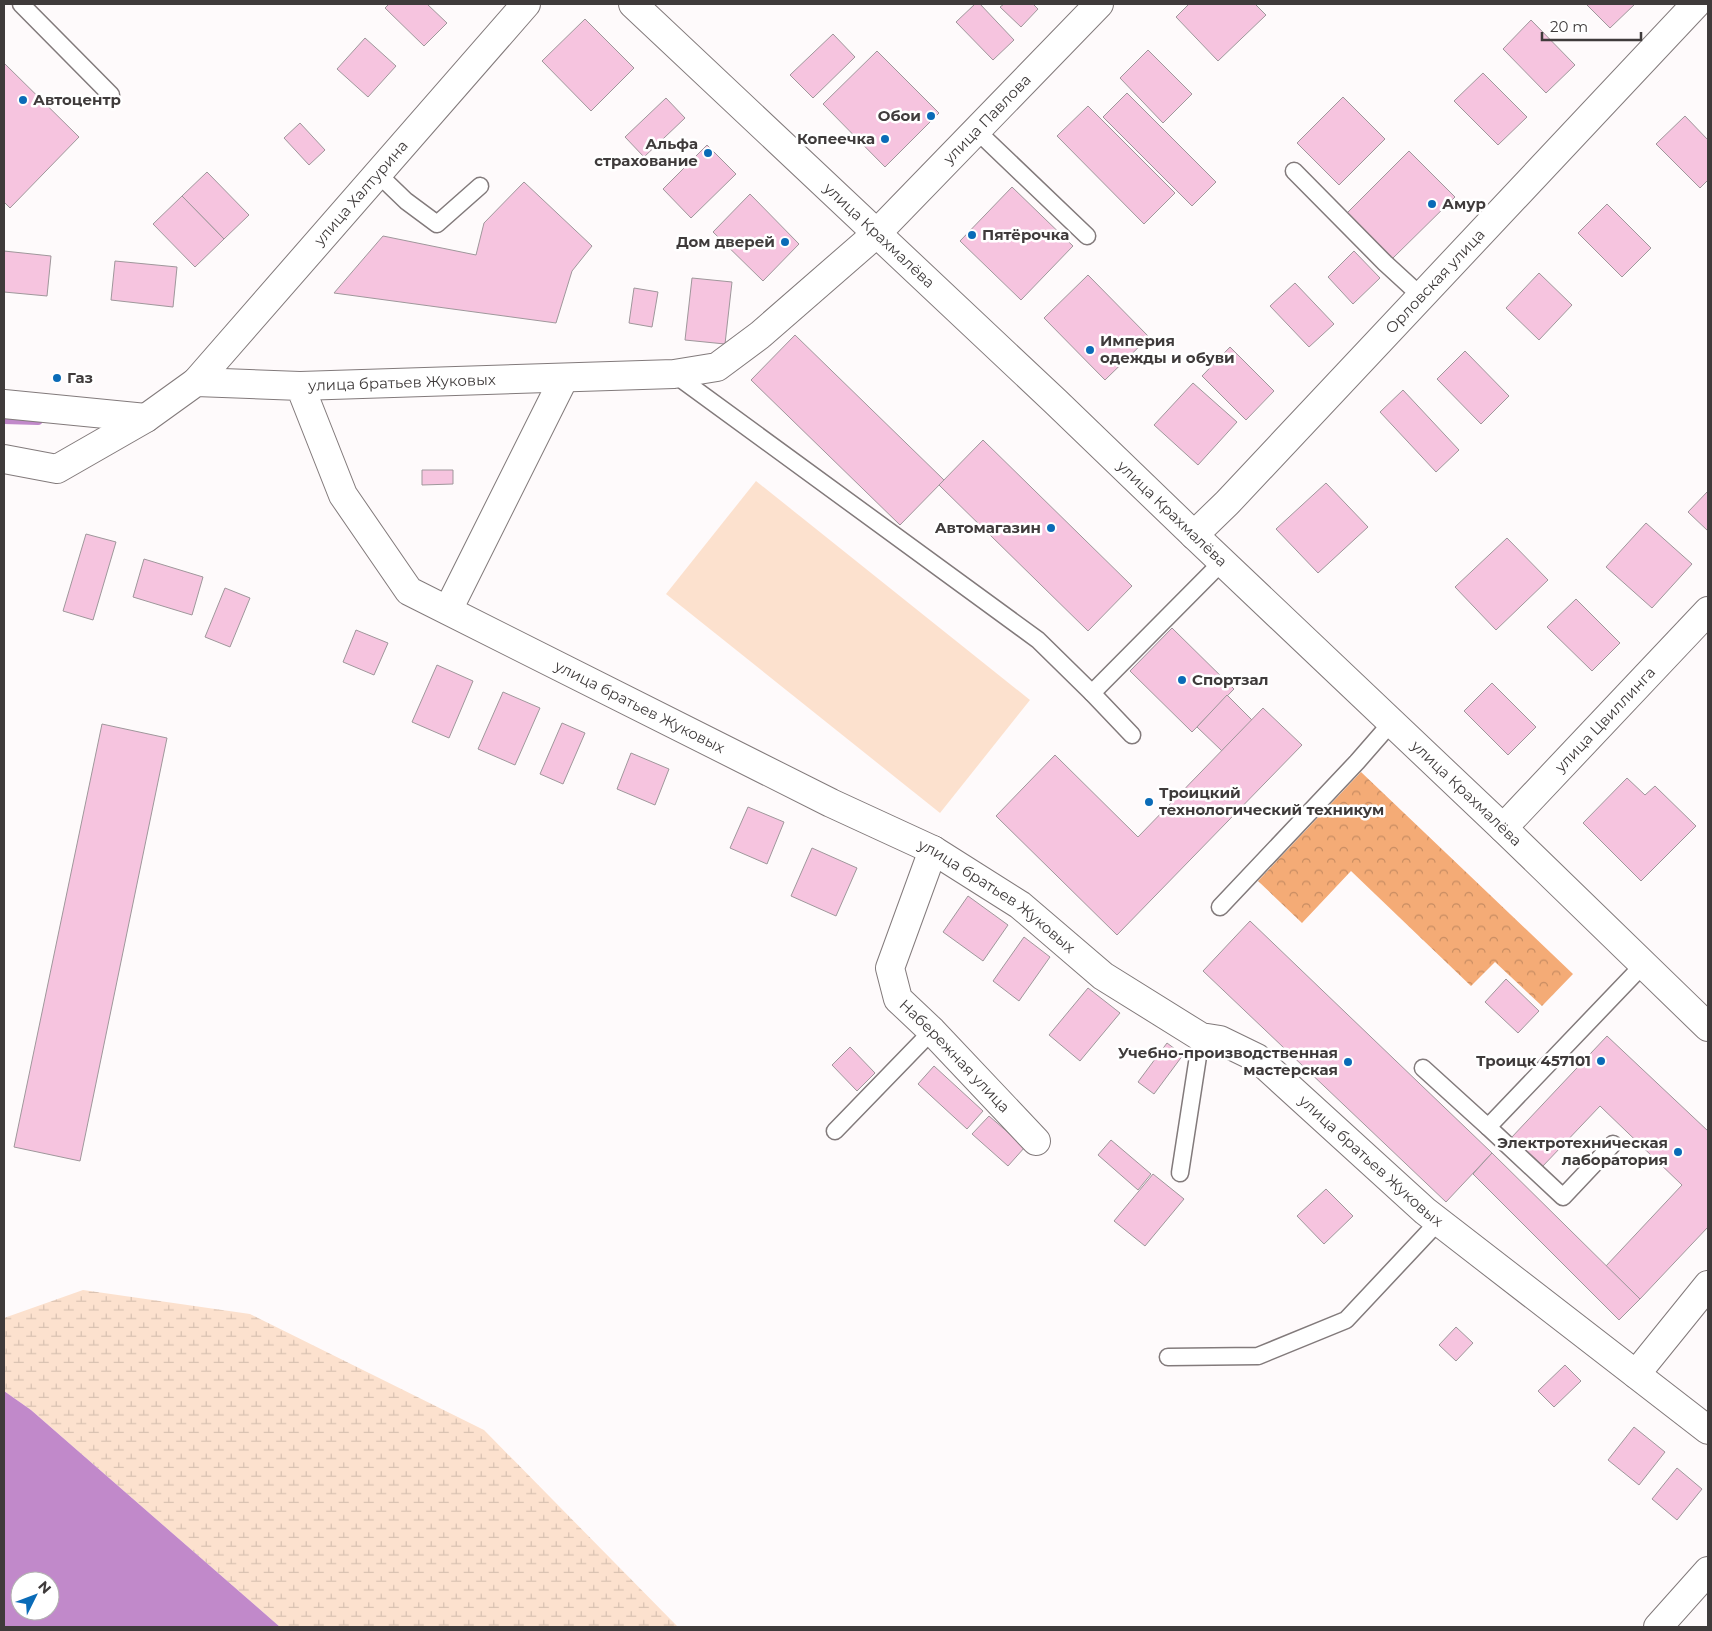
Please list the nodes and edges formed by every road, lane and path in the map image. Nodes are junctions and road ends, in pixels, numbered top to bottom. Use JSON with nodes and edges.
{"nodes":[{"id":1,"x":21,"y":4,"type":"edge"},
{"id":2,"x":526,"y":4,"type":"edge"},
{"id":3,"x":633,"y":4,"type":"edge"},
{"id":4,"x":1099,"y":4,"type":"edge"},
{"id":5,"x":1696,"y":4,"type":"edge"},
{"id":6,"x":112,"y":95,"type":"dead end"},
{"id":7,"x":976,"y":130,"type":"junction"},
{"id":8,"x":1294,"y":171,"type":"dead end"},
{"id":9,"x":378,"y":174,"type":"junction"},
{"id":10,"x":480,"y":186,"type":"dead end"},
{"id":11,"x":876,"y":234,"type":"junction"},
{"id":12,"x":1087,"y":236,"type":"dead end"},
{"id":13,"x":1421,"y":296,"type":"junction"},
{"id":14,"x":674,"y":374,"type":"junction"},
{"id":15,"x":564,"y":378,"type":"junction"},
{"id":16,"x":196,"y":382,"type":"junction"},
{"id":17,"x":300,"y":386,"type":"junction"},
{"id":18,"x":4,"y":404,"type":"edge"},
{"id":19,"x":146,"y":418,"type":"junction"},
{"id":20,"x":4,"y":459,"type":"edge"},
{"id":21,"x":1194,"y":535,"type":"junction"},
{"id":22,"x":1222,"y":562,"type":"junction"},
{"id":23,"x":448,"y":610,"type":"junction"},
{"id":24,"x":1708,"y":611,"type":"edge"},
{"id":25,"x":1092,"y":693,"type":"junction"},
{"id":26,"x":1391,"y":723,"type":"junction"},
{"id":27,"x":1132,"y":735,"type":"dead end"},
{"id":28,"x":1503,"y":828,"type":"junction"},
{"id":29,"x":933,"y":850,"type":"junction"},
{"id":30,"x":1220,"y":907,"type":"dead end"},
{"id":31,"x":1643,"y":965,"type":"junction"},
{"id":32,"x":1708,"y":1027,"type":"edge"},
{"id":33,"x":932,"y":1031,"type":"junction"},
{"id":34,"x":1201,"y":1038,"type":"junction"},
{"id":35,"x":1423,"y":1068,"type":"dead end"},
{"id":36,"x":1488,"y":1127,"type":"junction"},
{"id":37,"x":835,"y":1131,"type":"dead end"},
{"id":38,"x":1036,"y":1141,"type":"dead end"},
{"id":39,"x":1613,"y":1144,"type":"dead end"},
{"id":40,"x":1180,"y":1173,"type":"dead end"},
{"id":41,"x":1438,"y":1222,"type":"junction"},
{"id":42,"x":1708,"y":1285,"type":"edge"},
{"id":43,"x":1168,"y":1357,"type":"dead end"},
{"id":44,"x":1636,"y":1374,"type":"junction"},
{"id":45,"x":1708,"y":1430,"type":"edge"},
{"id":46,"x":1708,"y":1571,"type":"edge"},
{"id":47,"x":1658,"y":1627,"type":"edge"}],
"edges":[{"from":1,"to":6,"type":"lane"},
{"from":2,"to":9,"type":"street","name":"улица Халтурина"},
{"from":3,"to":11,"type":"street","name":"улица Крахмалёва"},
{"from":4,"to":7,"type":"street","name":"улица Павлова"},
{"from":5,"to":13,"type":"street","name":"Орловская улица"},
{"from":7,"to":11,"type":"street","name":"улица Павлова"},
{"from":7,"to":12,"type":"lane"},
{"from":8,"to":13,"type":"lane"},
{"from":9,"to":10,"type":"lane"},
{"from":9,"to":16,"type":"street","name":"улица Халтурина"},
{"from":11,"to":14,"type":"street","name":"улица братьев Жуковых"},
{"from":11,"to":21,"type":"street","name":"улица Крахмалёва"},
{"from":13,"to":21,"type":"street","name":"Орловская улица"},
{"from":14,"to":15,"type":"street","name":"улица братьев Жуковых"},
{"from":14,"to":25,"type":"lane"},
{"from":15,"to":17,"type":"street","name":"улица братьев Жуковых"},
{"from":15,"to":23,"type":"street"},
{"from":16,"to":17,"type":"street","name":"улица братьев Жуковых"},
{"from":16,"to":19,"type":"street"},
{"from":17,"to":23,"type":"street","name":"улица братьев Жуковых"},
{"from":18,"to":19,"type":"street"},
{"from":19,"to":20,"type":"street"},
{"from":21,"to":22,"type":"street","name":"улица Крахмалёва"},
{"from":22,"to":25,"type":"lane"},
{"from":22,"to":26,"type":"street","name":"улица Крахмалёва"},
{"from":23,"to":29,"type":"street","name":"улица братьев Жуковых"},
{"from":24,"to":28,"type":"street","name":"улица Цвиллинга"},
{"from":25,"to":27,"type":"lane"},
{"from":26,"to":28,"type":"street","name":"улица Крахмалёва"},
{"from":26,"to":30,"type":"lane"},
{"from":28,"to":31,"type":"street","name":"улица Крахмалёва"},
{"from":29,"to":33,"type":"street","name":"Набережная улица"},
{"from":29,"to":34,"type":"street","name":"улица братьев Жуковых"},
{"from":31,"to":32,"type":"street","name":"улица Крахмалёва"},
{"from":31,"to":36,"type":"lane"},
{"from":33,"to":37,"type":"lane"},
{"from":33,"to":38,"type":"street","name":"Набережная улица"},
{"from":34,"to":40,"type":"lane"},
{"from":34,"to":41,"type":"street","name":"улица братьев Жуковых"},
{"from":35,"to":36,"type":"lane"},
{"from":36,"to":39,"type":"lane"},
{"from":41,"to":43,"type":"lane"},
{"from":41,"to":44,"type":"street","name":"улица братьев Жуковых"},
{"from":42,"to":44,"type":"street"},
{"from":44,"to":45,"type":"street","name":"улица братьев Жуковых"},
{"from":46,"to":47,"type":"street"}]}
